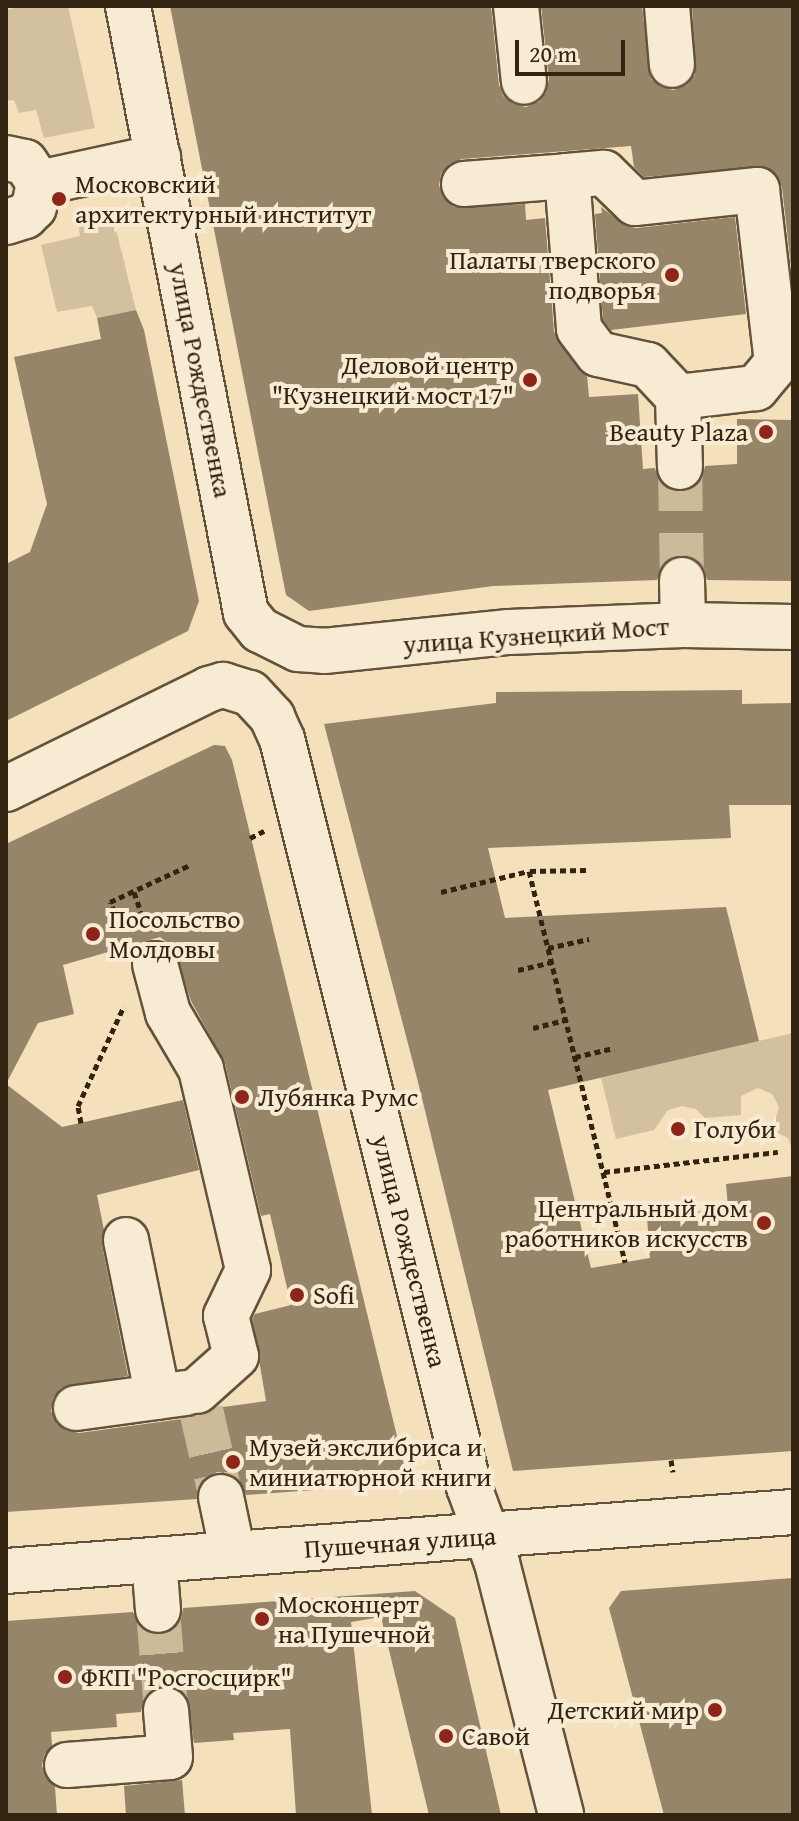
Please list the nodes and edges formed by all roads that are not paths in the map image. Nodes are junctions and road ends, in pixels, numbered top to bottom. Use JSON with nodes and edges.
{"nodes":[{"id":1,"x":128,"y":6,"type":"edge"},
{"id":2,"x":516,"y":6,"type":"edge"},
{"id":3,"x":667,"y":6,"type":"edge"},
{"id":4,"x":672,"y":65,"type":"dead end"},
{"id":5,"x":524,"y":82,"type":"dead end"},
{"id":6,"x":158,"y":157,"type":"junction"},
{"id":7,"x":22,"y":170,"type":"edge"},
{"id":8,"x":567,"y":176,"type":"junction"},
{"id":9,"x":464,"y":184,"type":"dead end"},
{"id":10,"x":6,"y":222,"type":"edge"},
{"id":11,"x":678,"y":397,"type":"junction"},
{"id":12,"x":680,"y":467,"type":"tunnel mouth"},
{"id":13,"x":682,"y":580,"type":"tunnel mouth"},
{"id":14,"x":683,"y":625,"type":"junction"},
{"id":15,"x":793,"y":627,"type":"edge"},
{"id":16,"x":278,"y":648,"type":"junction"},
{"id":17,"x":250,"y":693,"type":"junction"},
{"id":18,"x":6,"y":789,"type":"edge"},
{"id":19,"x":155,"y":964,"type":"dead end"},
{"id":20,"x":126,"y":1240,"type":"dead end"},
{"id":21,"x":185,"y":1399,"type":"junction"},
{"id":22,"x":76,"y":1408,"type":"dead end"},
{"id":23,"x":221,"y":1497,"type":"tunnel mouth"},
{"id":24,"x":793,"y":1512,"type":"edge"},
{"id":25,"x":486,"y":1536,"type":"junction"},
{"id":26,"x":233,"y":1554,"type":"junction"},
{"id":27,"x":154,"y":1560,"type":"junction"},
{"id":28,"x":6,"y":1571,"type":"edge"},
{"id":29,"x":158,"y":1610,"type":"tunnel mouth"},
{"id":30,"x":166,"y":1710,"type":"tunnel mouth"},
{"id":31,"x":67,"y":1765,"type":"dead end"},
{"id":32,"x":561,"y":1815,"type":"edge"}],
"edges":[{"from":1,"to":6,"type":"street","name":"улица Рождественка"},
{"from":2,"to":5,"type":"street"},
{"from":3,"to":4,"type":"street"},
{"from":6,"to":7,"type":"street"},
{"from":6,"to":16,"type":"street","name":"улица Рождественка"},
{"from":7,"to":10,"type":"street"},
{"from":8,"to":9,"type":"street"},
{"from":8,"to":11,"type":"street"},
{"from":8,"to":11,"type":"street"},
{"from":11,"to":12,"type":"street"},
{"from":13,"to":14,"type":"street"},
{"from":14,"to":15,"type":"street","name":"улица Кузнецкий Мост"},
{"from":14,"to":16,"type":"street","name":"улица Кузнецкий Мост"},
{"from":16,"to":17,"type":"street"},
{"from":17,"to":18,"type":"street"},
{"from":17,"to":25,"type":"street","name":"улица Рождественка"},
{"from":19,"to":21,"type":"street"},
{"from":20,"to":21,"type":"street"},
{"from":21,"to":22,"type":"street"},
{"from":23,"to":26,"type":"street"},
{"from":24,"to":25,"type":"street","name":"Пушечная улица"},
{"from":25,"to":26,"type":"street","name":"Пушечная улица"},
{"from":25,"to":32,"type":"street","name":"улица Рождественка"},
{"from":26,"to":27,"type":"street","name":"Пушечная улица"},
{"from":27,"to":28,"type":"street","name":"Пушечная улица"},
{"from":27,"to":29,"type":"street"},
{"from":30,"to":31,"type":"street"}]}
